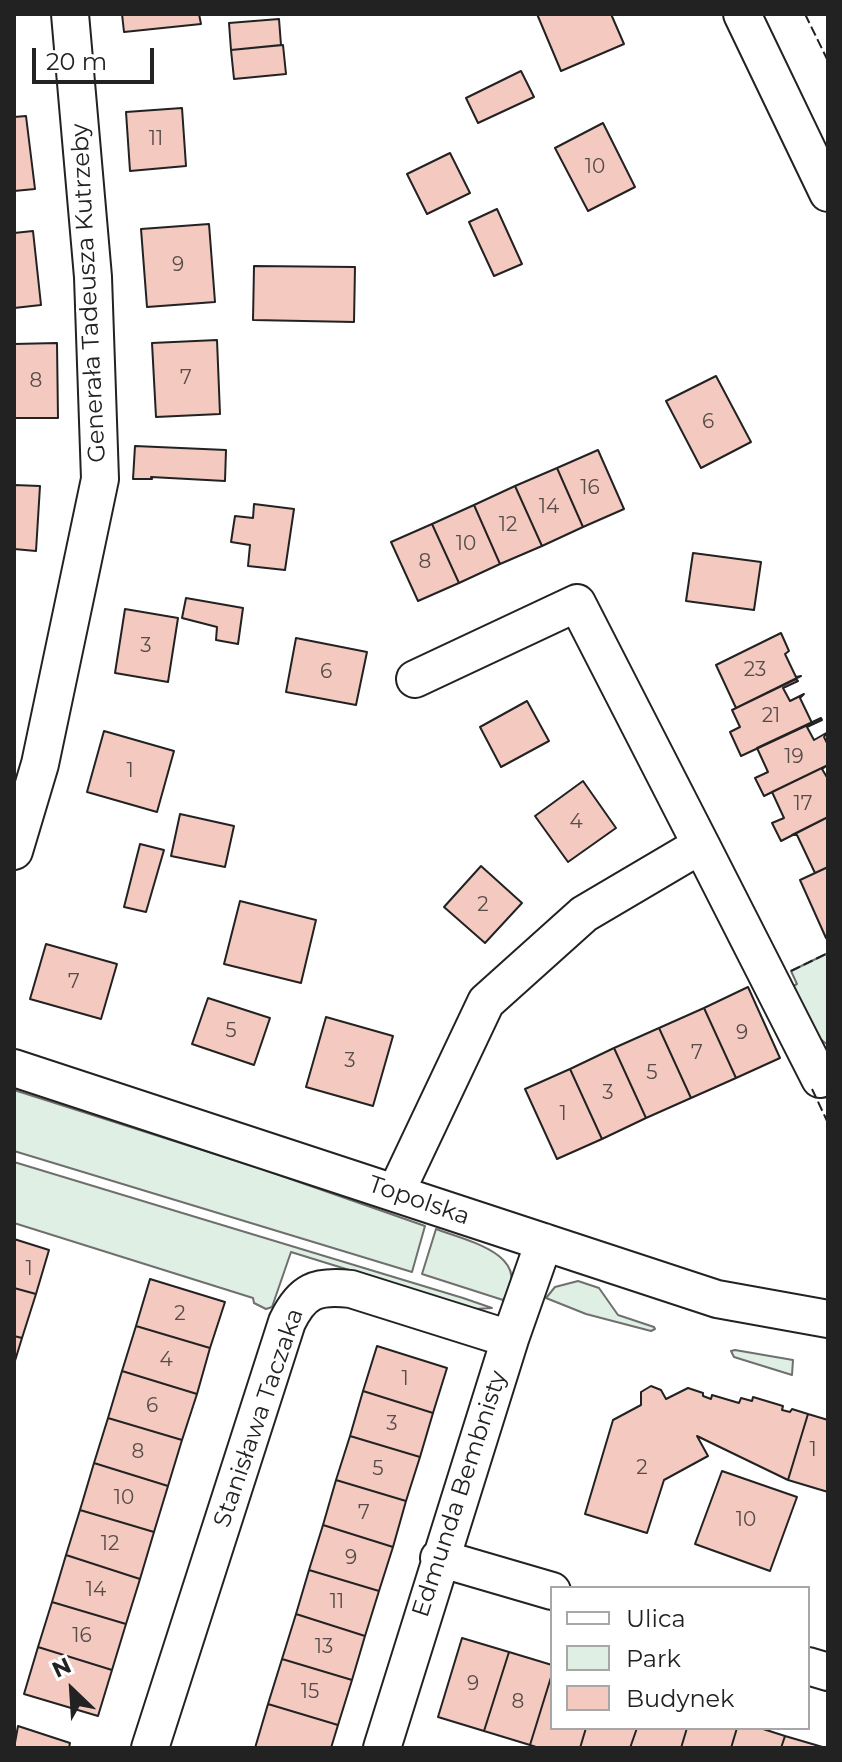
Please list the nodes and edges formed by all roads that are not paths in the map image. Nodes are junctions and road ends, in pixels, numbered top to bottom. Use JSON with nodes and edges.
{"nodes":[{"id":1,"x":70,"y":14,"type":"edge"},
{"id":2,"x":742,"y":14,"type":"edge"},
{"id":3,"x":815,"y":134,"type":"edge"},
{"id":4,"x":828,"y":193,"type":"edge"},
{"id":5,"x":415,"y":679,"type":"dead end"},
{"id":6,"x":701,"y":845,"type":"junction"},
{"id":7,"x":14,"y":851,"type":"edge"},
{"id":8,"x":14,"y":1068,"type":"edge"},
{"id":9,"x":828,"y":1075,"type":"edge"},
{"id":10,"x":396,"y":1192,"type":"junction"},
{"id":11,"x":544,"y":1242,"type":"junction"},
{"id":12,"x":828,"y":1319,"type":"edge"},
{"id":13,"x":510,"y":1339,"type":"junction"},
{"id":14,"x":439,"y":1558,"type":"junction"},
{"id":15,"x":550,"y":1590,"type":"edge"},
{"id":16,"x":150,"y":1748,"type":"edge"},
{"id":17,"x":382,"y":1748,"type":"edge"}],
"edges":[{"from":1,"to":7,"type":"street","name":"Generała Tadeusza Kutrzeby"},
{"from":2,"to":3,"type":"street"},
{"from":3,"to":4,"type":"street"},
{"from":5,"to":6,"type":"street"},
{"from":6,"to":9,"type":"street"},
{"from":6,"to":10,"type":"street"},
{"from":8,"to":10,"type":"street","name":"Topolska"},
{"from":10,"to":11,"type":"street","name":"Topolska"},
{"from":11,"to":12,"type":"street","name":"Topolska"},
{"from":11,"to":13,"type":"street","name":"Edmunda Bembnisty"},
{"from":13,"to":14,"type":"street","name":"Edmunda Bembnisty"},
{"from":13,"to":16,"type":"street","name":"Stanisława Taczaka"},
{"from":14,"to":15,"type":"street"},
{"from":14,"to":17,"type":"street","name":"Edmunda Bembnisty"}]}
